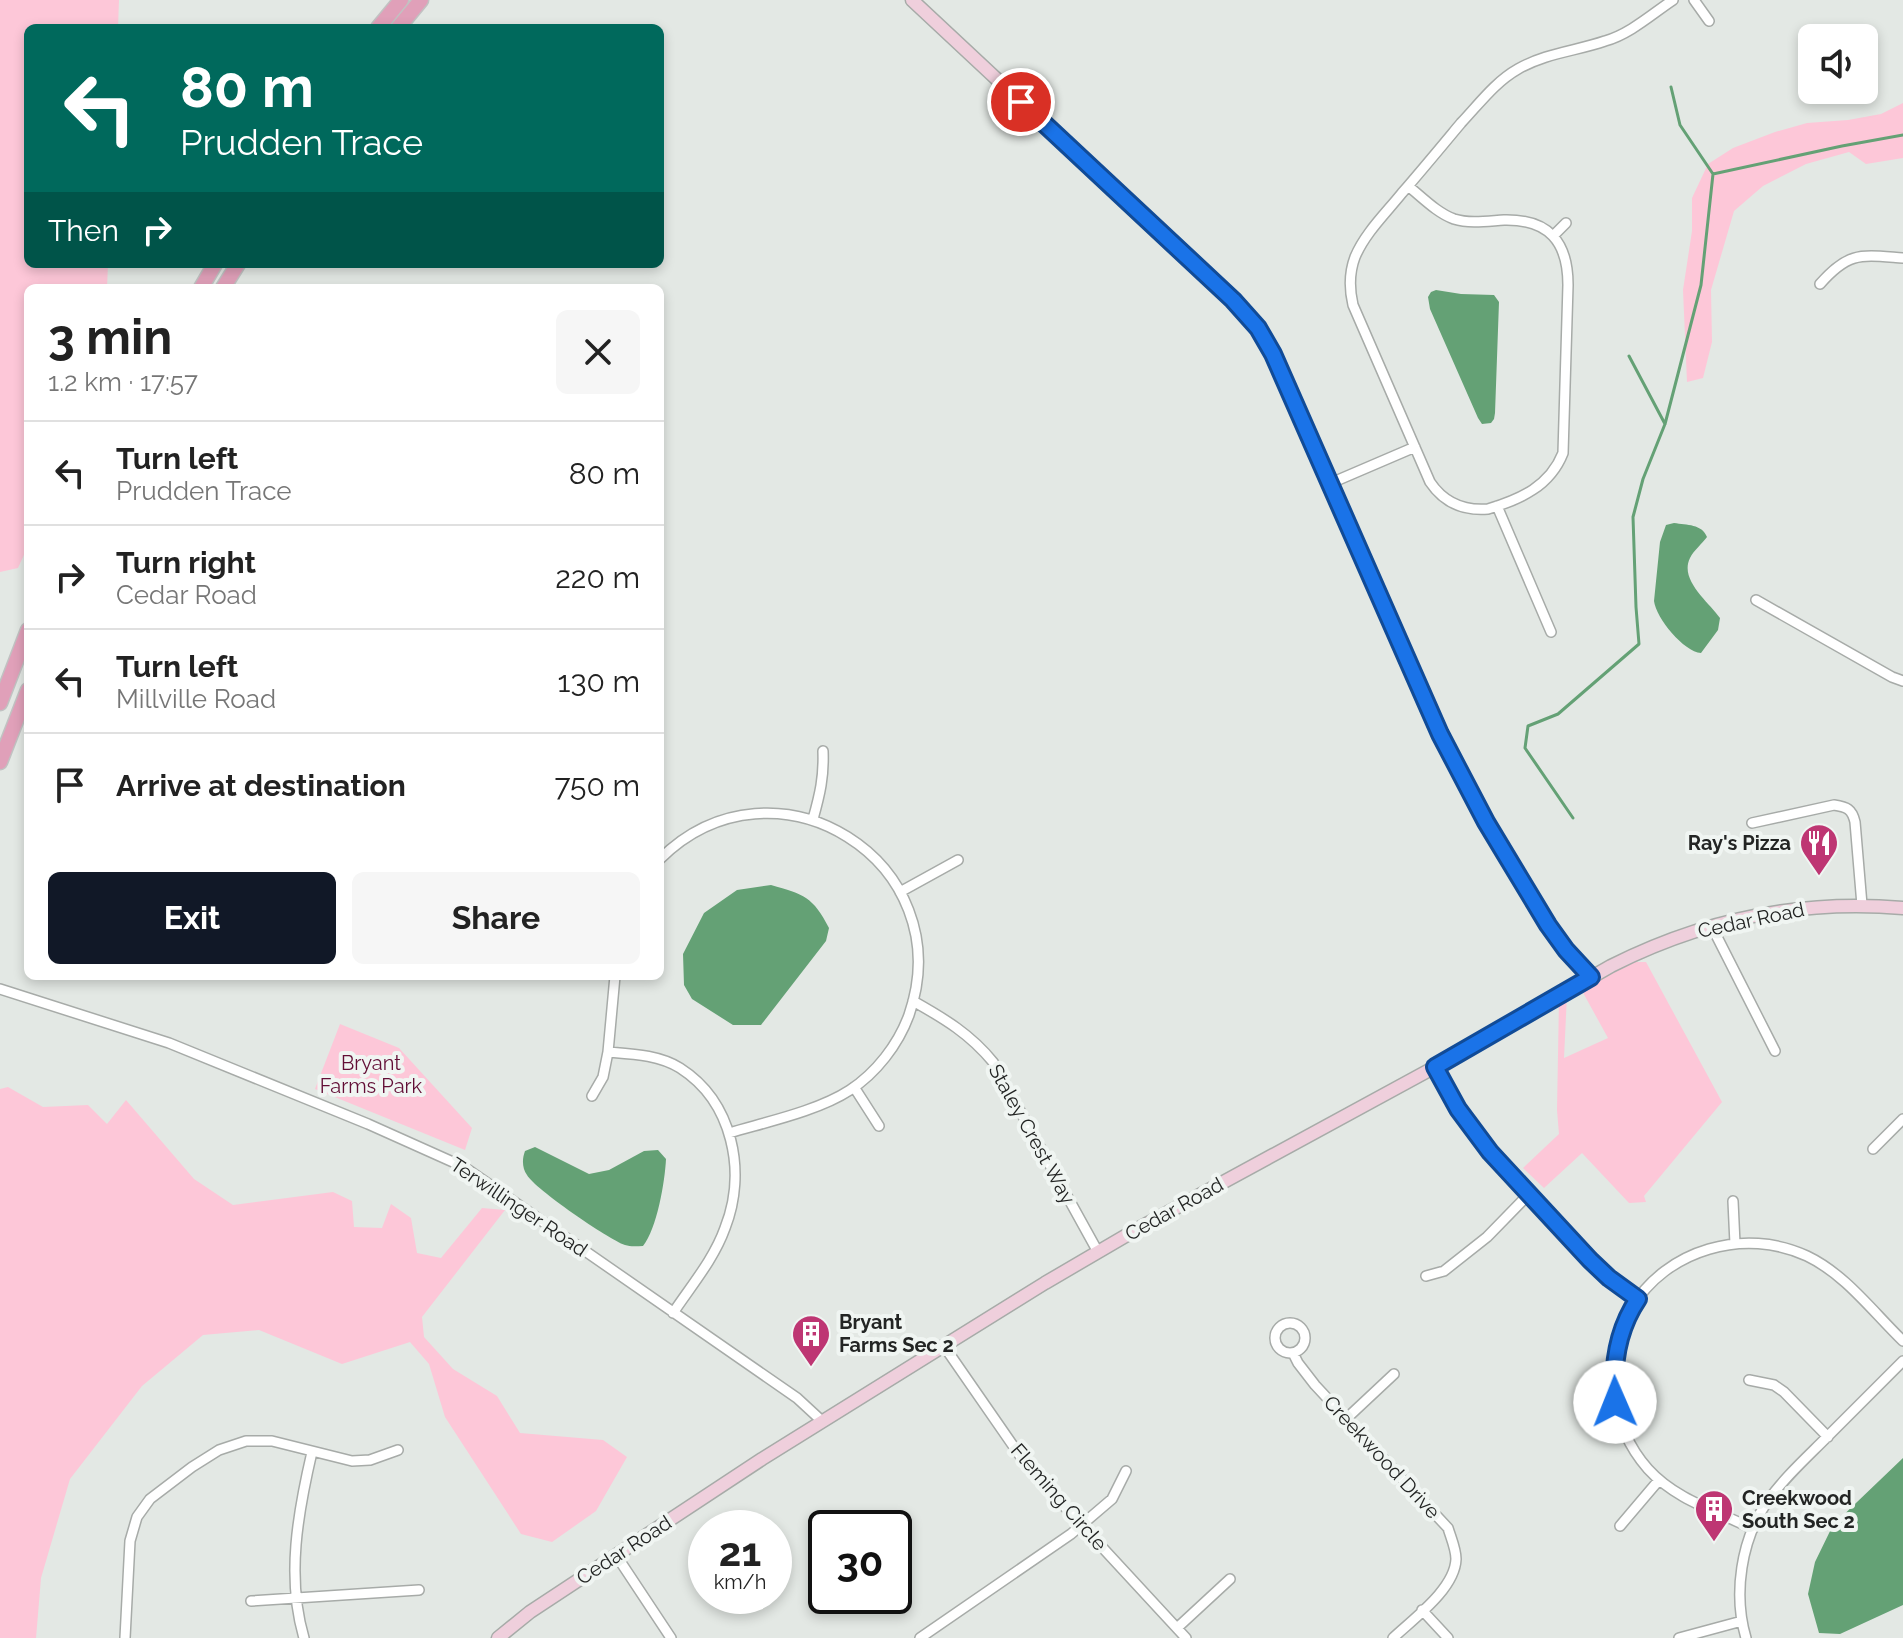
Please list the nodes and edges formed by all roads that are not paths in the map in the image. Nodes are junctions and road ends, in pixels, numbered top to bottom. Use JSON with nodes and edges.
{"nodes":[{"id":1,"x":401,"y":0,"type":"edge"},
{"id":2,"x":421,"y":0,"type":"edge"},
{"id":3,"x":912,"y":0,"type":"edge"},
{"id":4,"x":1673,"y":0,"type":"edge"},
{"id":5,"x":1694,"y":0,"type":"edge"},
{"id":6,"x":1709,"y":21,"type":"dead end"},
{"id":7,"x":381,"y":24,"type":"edge"},
{"id":8,"x":401,"y":24,"type":"edge"},
{"id":9,"x":1408,"y":186,"type":"junction"},
{"id":10,"x":1566,"y":223,"type":"dead end"},
{"id":11,"x":1553,"y":236,"type":"junction"},
{"id":12,"x":1903,"y":258,"type":"edge"},
{"id":13,"x":1820,"y":284,"type":"dead end"},
{"id":14,"x":1415,"y":447,"type":"junction"},
{"id":15,"x":1331,"y":483,"type":"junction"},
{"id":16,"x":1497,"y":506,"type":"junction"},
{"id":17,"x":1756,"y":600,"type":"dead end"},
{"id":18,"x":1551,"y":632,"type":"dead end"},
{"id":19,"x":24,"y":640,"type":"edge"},
{"id":20,"x":1903,"y":681,"type":"edge"},
{"id":21,"x":24,"y":700,"type":"edge"},
{"id":22,"x":0,"y":703,"type":"edge"},
{"id":23,"x":823,"y":751,"type":"dead end"},
{"id":24,"x":0,"y":762,"type":"edge"},
{"id":25,"x":813,"y":819,"type":"junction"},
{"id":26,"x":1752,"y":823,"type":"dead end"},
{"id":27,"x":664,"y":856,"type":"edge"},
{"id":28,"x":958,"y":860,"type":"dead end"},
{"id":29,"x":900,"y":892,"type":"junction"},
{"id":30,"x":1862,"y":905,"type":"junction"},
{"id":31,"x":1903,"y":908,"type":"edge"},
{"id":32,"x":1712,"y":927,"type":"junction"},
{"id":33,"x":1591,"y":977,"type":"junction"},
{"id":34,"x":615,"y":980,"type":"edge"},
{"id":35,"x":0,"y":989,"type":"edge"},
{"id":36,"x":913,"y":1001,"type":"junction"},
{"id":37,"x":1775,"y":1051,"type":"dead end"},
{"id":38,"x":608,"y":1052,"type":"junction"},
{"id":39,"x":1435,"y":1067,"type":"junction"},
{"id":40,"x":854,"y":1087,"type":"junction"},
{"id":41,"x":592,"y":1096,"type":"dead end"},
{"id":42,"x":1903,"y":1119,"type":"edge"},
{"id":43,"x":879,"y":1126,"type":"dead end"},
{"id":44,"x":729,"y":1133,"type":"junction"},
{"id":45,"x":1873,"y":1149,"type":"dead end"},
{"id":46,"x":1528,"y":1195,"type":"junction"},
{"id":47,"x":1733,"y":1201,"type":"dead end"},
{"id":48,"x":1735,"y":1244,"type":"junction"},
{"id":49,"x":1098,"y":1252,"type":"junction"},
{"id":50,"x":1426,"y":1276,"type":"dead end"},
{"id":51,"x":1638,"y":1299,"type":"junction"},
{"id":52,"x":673,"y":1313,"type":"junction"},
{"id":53,"x":1903,"y":1341,"type":"edge"},
{"id":54,"x":944,"y":1346,"type":"junction"},
{"id":55,"x":1293,"y":1353,"type":"dead end"},
{"id":56,"x":1903,"y":1361,"type":"edge"},
{"id":57,"x":1394,"y":1374,"type":"dead end"},
{"id":58,"x":1749,"y":1380,"type":"dead end"},
{"id":59,"x":1347,"y":1418,"type":"junction"},
{"id":60,"x":823,"y":1422,"type":"junction"},
{"id":61,"x":1828,"y":1437,"type":"junction"},
{"id":62,"x":398,"y":1450,"type":"dead end"},
{"id":63,"x":312,"y":1452,"type":"junction"},
{"id":64,"x":1126,"y":1471,"type":"dead end"},
{"id":65,"x":1659,"y":1480,"type":"junction"},
{"id":66,"x":1082,"y":1526,"type":"junction"},
{"id":67,"x":1620,"y":1526,"type":"dead end"},
{"id":68,"x":1753,"y":1529,"type":"junction"},
{"id":69,"x":616,"y":1555,"type":"junction"},
{"id":70,"x":1230,"y":1579,"type":"dead end"},
{"id":71,"x":419,"y":1590,"type":"dead end"},
{"id":72,"x":296,"y":1597,"type":"junction"},
{"id":73,"x":251,"y":1601,"type":"dead end"},
{"id":74,"x":1422,"y":1610,"type":"junction"},
{"id":75,"x":1742,"y":1621,"type":"junction"},
{"id":76,"x":1177,"y":1628,"type":"junction"},
{"id":77,"x":125,"y":1638,"type":"edge"},
{"id":78,"x":304,"y":1638,"type":"edge"},
{"id":79,"x":498,"y":1638,"type":"edge"},
{"id":80,"x":671,"y":1638,"type":"edge"},
{"id":81,"x":920,"y":1638,"type":"edge"},
{"id":82,"x":1186,"y":1638,"type":"edge"},
{"id":83,"x":1393,"y":1638,"type":"edge"},
{"id":84,"x":1448,"y":1638,"type":"edge"},
{"id":85,"x":1679,"y":1638,"type":"edge"},
{"id":86,"x":1746,"y":1638,"type":"edge"}],
"edges":[{"from":1,"to":7,"type":"main road"},
{"from":2,"to":8,"type":"main road"},
{"from":3,"to":15,"type":"street"},
{"from":4,"to":9,"type":"street"},
{"from":5,"to":6,"type":"street"},
{"from":9,"to":11,"type":"street"},
{"from":9,"to":14,"type":"street"},
{"from":10,"to":11,"type":"street"},
{"from":11,"to":16,"type":"street"},
{"from":12,"to":13,"type":"street"},
{"from":14,"to":15,"type":"street"},
{"from":14,"to":16,"type":"street"},
{"from":15,"to":33,"type":"street"},
{"from":16,"to":18,"type":"street"},
{"from":17,"to":20,"type":"street"},
{"from":19,"to":22,"type":"main road"},
{"from":21,"to":24,"type":"main road"},
{"from":23,"to":25,"type":"street"},
{"from":25,"to":27,"type":"street"},
{"from":25,"to":29,"type":"street"},
{"from":26,"to":30,"type":"street"},
{"from":28,"to":29,"type":"street"},
{"from":29,"to":36,"type":"street"},
{"from":30,"to":31,"type":"street","name":"Cedar Road"},
{"from":30,"to":32,"type":"street","name":"Cedar Road"},
{"from":32,"to":33,"type":"street","name":"Cedar Road"},
{"from":32,"to":37,"type":"street"},
{"from":33,"to":39,"type":"street","name":"Cedar Road"},
{"from":34,"to":38,"type":"street"},
{"from":35,"to":52,"type":"street","name":"Terwillinger Road"},
{"from":36,"to":40,"type":"street"},
{"from":36,"to":49,"type":"street","name":"Staley Crest Way"},
{"from":38,"to":41,"type":"street"},
{"from":38,"to":44,"type":"street"},
{"from":39,"to":46,"type":"street"},
{"from":39,"to":49,"type":"street","name":"Cedar Road"},
{"from":40,"to":43,"type":"street"},
{"from":40,"to":44,"type":"street"},
{"from":42,"to":45,"type":"street"},
{"from":44,"to":52,"type":"street"},
{"from":46,"to":50,"type":"street"},
{"from":46,"to":51,"type":"street"},
{"from":47,"to":48,"type":"street"},
{"from":48,"to":51,"type":"street"},
{"from":48,"to":53,"type":"street"},
{"from":49,"to":54,"type":"street","name":"Cedar Road"},
{"from":51,"to":65,"type":"street"},
{"from":52,"to":60,"type":"street","name":"Terwillinger Road"},
{"from":54,"to":60,"type":"street","name":"Cedar Road"},
{"from":54,"to":66,"type":"street","name":"Fleming Circle"},
{"from":55,"to":59,"type":"street","name":"Creekwood Drive"},
{"from":56,"to":61,"type":"street"},
{"from":57,"to":59,"type":"street"},
{"from":58,"to":61,"type":"street"},
{"from":59,"to":74,"type":"street","name":"Creekwood Drive"},
{"from":60,"to":69,"type":"street","name":"Cedar Road"},
{"from":61,"to":68,"type":"street"},
{"from":62,"to":63,"type":"street"},
{"from":63,"to":72,"type":"street"},
{"from":63,"to":77,"type":"street"},
{"from":64,"to":66,"type":"street"},
{"from":65,"to":67,"type":"street"},
{"from":65,"to":68,"type":"street"},
{"from":66,"to":76,"type":"street","name":"Fleming Circle"},
{"from":66,"to":81,"type":"street"},
{"from":68,"to":75,"type":"street"},
{"from":69,"to":79,"type":"street","name":"Cedar Road"},
{"from":69,"to":80,"type":"street"},
{"from":70,"to":76,"type":"street"},
{"from":71,"to":72,"type":"street"},
{"from":72,"to":73,"type":"street"},
{"from":72,"to":78,"type":"street"},
{"from":74,"to":83,"type":"street","name":"Creekwood Drive"},
{"from":74,"to":84,"type":"street"},
{"from":75,"to":85,"type":"street"},
{"from":75,"to":86,"type":"street"},
{"from":76,"to":82,"type":"street","name":"Fleming Circle"}]}
